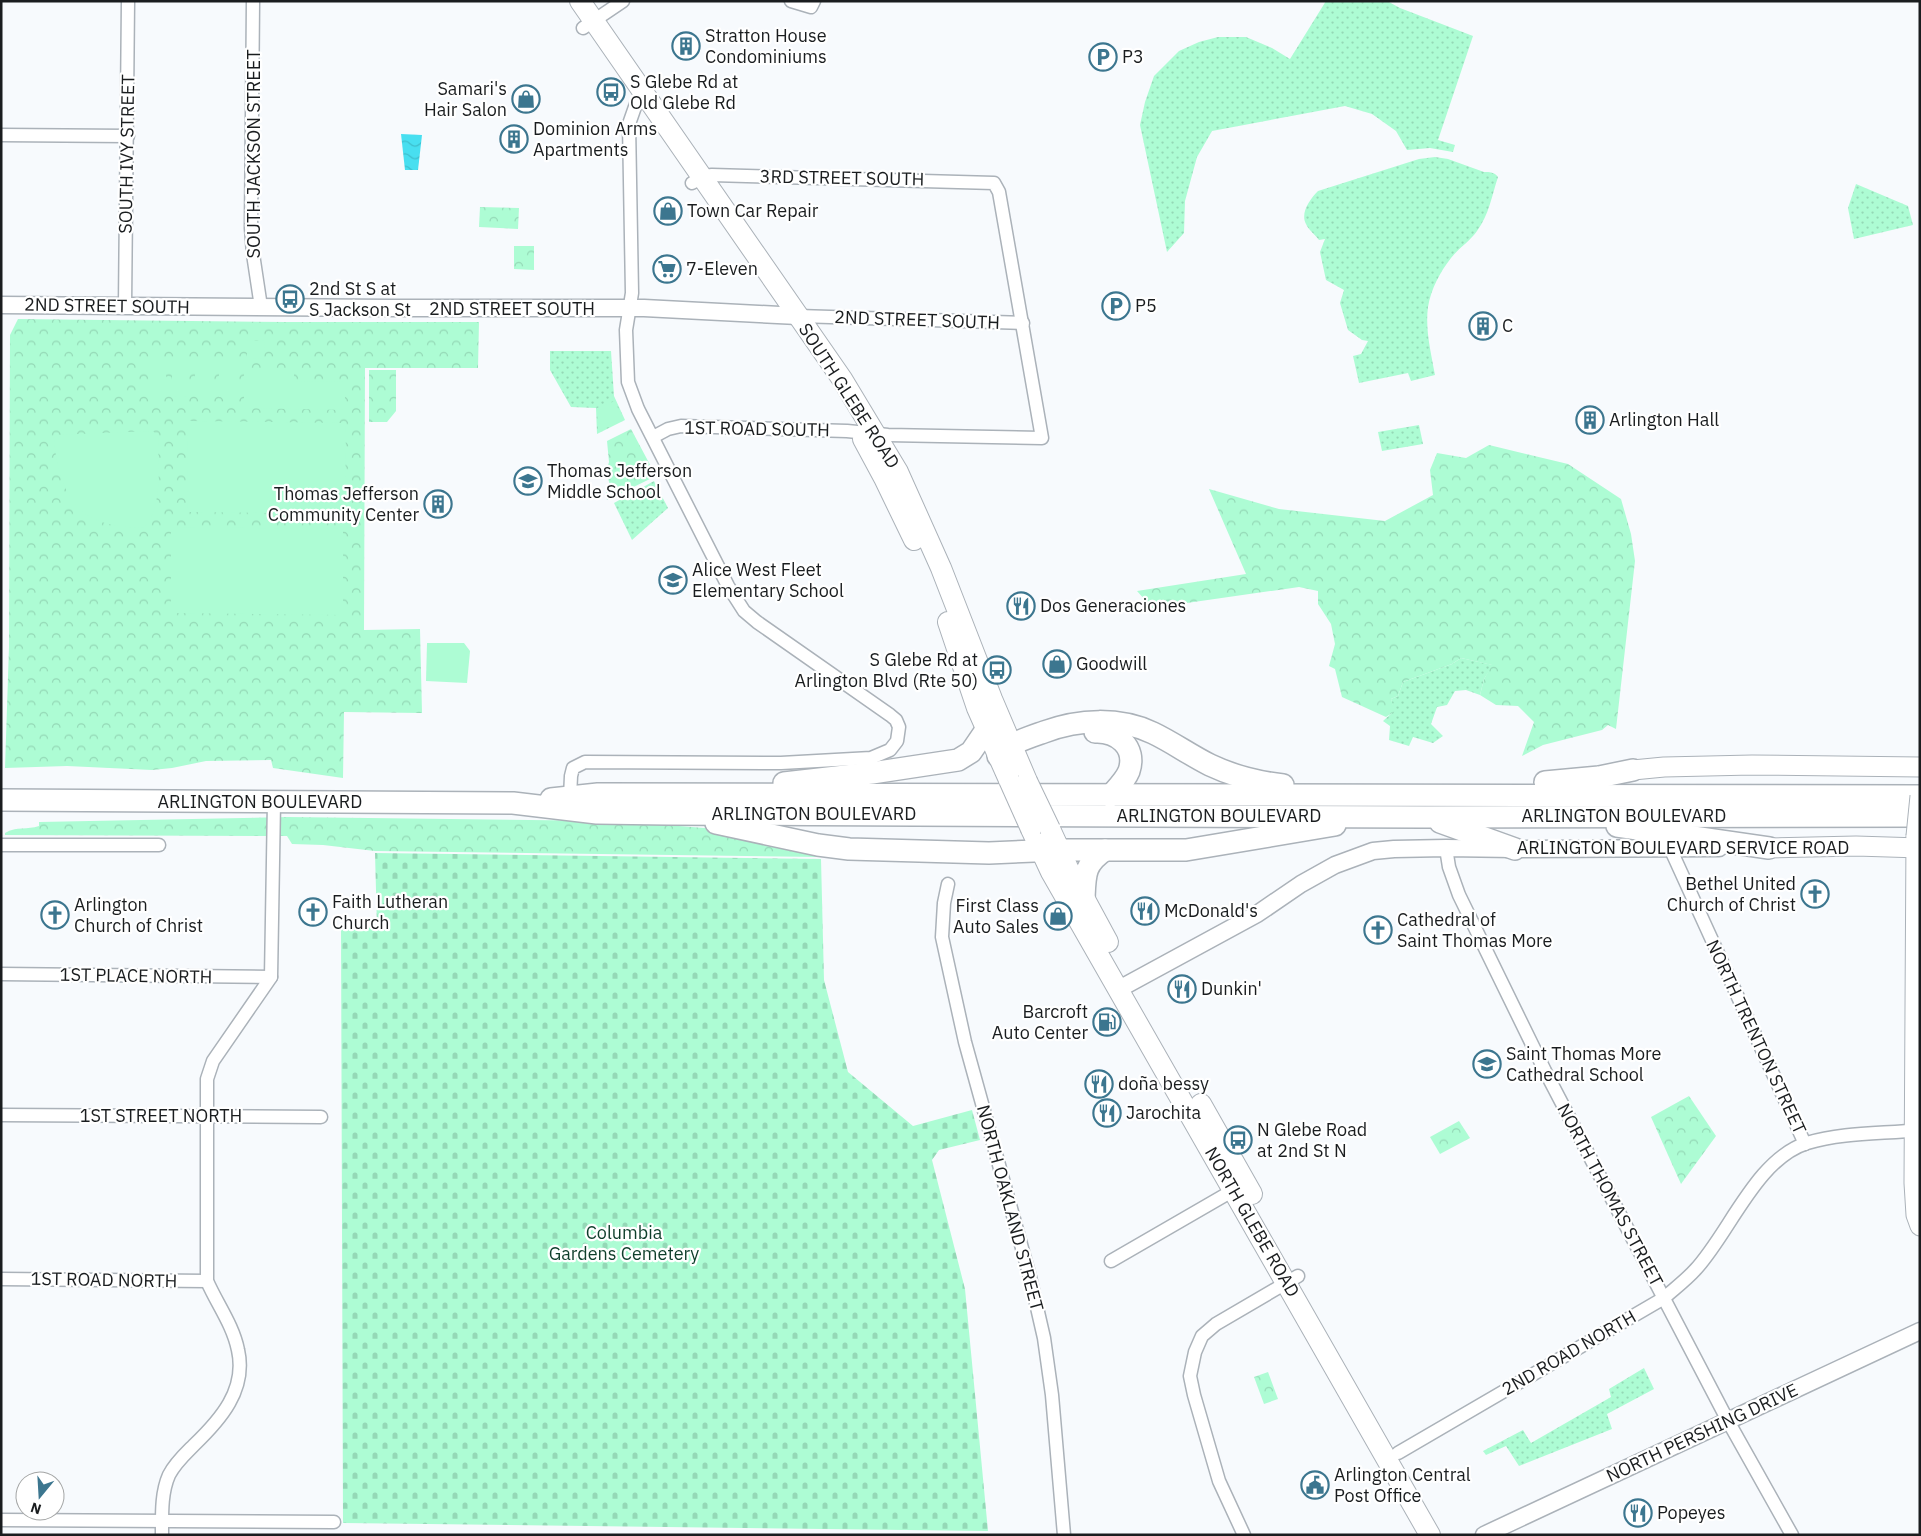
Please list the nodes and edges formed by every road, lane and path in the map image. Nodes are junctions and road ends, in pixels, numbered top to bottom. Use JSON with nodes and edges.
{"nodes":[{"id":1,"x":128,"y":1,"type":"edge"},
{"id":2,"x":253,"y":1,"type":"edge"},
{"id":3,"x":565,"y":1,"type":"edge"},
{"id":4,"x":580,"y":1,"type":"edge"},
{"id":5,"x":623,"y":1,"type":"edge"},
{"id":6,"x":792,"y":1,"type":"edge"},
{"id":7,"x":814,"y":1,"type":"edge"},
{"id":8,"x":588,"y":24,"type":"junction"},
{"id":9,"x":636,"y":104,"type":"junction"},
{"id":10,"x":1,"y":135,"type":"edge"},
{"id":11,"x":128,"y":136,"type":"junction"},
{"id":12,"x":697,"y":180,"type":"junction"},
{"id":13,"x":1,"y":305,"type":"edge"},
{"id":14,"x":125,"y":306,"type":"junction"},
{"id":15,"x":261,"y":307,"type":"junction"},
{"id":16,"x":630,"y":308,"type":"junction"},
{"id":17,"x":791,"y":316,"type":"junction"},
{"id":18,"x":1023,"y":323,"type":"junction"},
{"id":19,"x":868,"y":433,"type":"junction"},
{"id":20,"x":653,"y":437,"type":"junction"},
{"id":21,"x":971,"y":667,"type":"junction"},
{"id":22,"x":986,"y":730,"type":"junction"},
{"id":23,"x":1008,"y":752,"type":"junction"},
{"id":24,"x":1920,"y":767,"type":"edge"},
{"id":25,"x":1634,"y":770,"type":"joint"},
{"id":26,"x":724,"y":794,"type":"junction"},
{"id":27,"x":1457,"y":794,"type":"junction"},
{"id":28,"x":1110,"y":796,"type":"junction"},
{"id":29,"x":1372,"y":796,"type":"junction"},
{"id":30,"x":1920,"y":796,"type":"edge"},
{"id":31,"x":570,"y":797,"type":"junction"},
{"id":32,"x":7,"y":800,"type":"edge"},
{"id":33,"x":274,"y":802,"type":"junction"},
{"id":34,"x":519,"y":803,"type":"junction"},
{"id":35,"x":668,"y":814,"type":"junction"},
{"id":36,"x":1382,"y":816,"type":"junction"},
{"id":37,"x":1557,"y":816,"type":"junction"},
{"id":38,"x":1425,"y":817,"type":"junction"},
{"id":39,"x":1040,"y":829,"type":"joint"},
{"id":40,"x":1918,"y":837,"type":"edge"},
{"id":41,"x":1,"y":845,"type":"edge"},
{"id":42,"x":159,"y":845,"type":"dead end"},
{"id":43,"x":1446,"y":848,"type":"junction"},
{"id":44,"x":1670,"y":848,"type":"junction"},
{"id":45,"x":1769,"y":848,"type":"junction"},
{"id":46,"x":1105,"y":850,"type":"junction"},
{"id":47,"x":1515,"y":850,"type":"junction"},
{"id":48,"x":1050,"y":851,"type":"junction"},
{"id":49,"x":948,"y":884,"type":"dead end"},
{"id":50,"x":1084,"y":899,"type":"junction"},
{"id":51,"x":1,"y":974,"type":"edge"},
{"id":52,"x":271,"y":977,"type":"junction"},
{"id":53,"x":1126,"y":986,"type":"junction"},
{"id":54,"x":1,"y":1115,"type":"edge"},
{"id":55,"x":207,"y":1116,"type":"junction"},
{"id":56,"x":321,"y":1117,"type":"dead end"},
{"id":57,"x":1917,"y":1131,"type":"edge"},
{"id":58,"x":1804,"y":1144,"type":"junction"},
{"id":59,"x":1240,"y":1186,"type":"junction"},
{"id":60,"x":1920,"y":1226,"type":"edge"},
{"id":61,"x":1111,"y":1262,"type":"dead end"},
{"id":62,"x":1,"y":1279,"type":"edge"},
{"id":63,"x":1292,"y":1279,"type":"junction"},
{"id":64,"x":207,"y":1281,"type":"junction"},
{"id":65,"x":1664,"y":1298,"type":"junction"},
{"id":66,"x":1920,"y":1332,"type":"edge"},
{"id":67,"x":1728,"y":1421,"type":"junction"},
{"id":68,"x":1398,"y":1453,"type":"junction"},
{"id":69,"x":1,"y":1520,"type":"edge"},
{"id":70,"x":334,"y":1522,"type":"dead end"},
{"id":71,"x":162,"y":1528,"type":"edge"},
{"id":72,"x":1064,"y":1535,"type":"edge"},
{"id":73,"x":1244,"y":1535,"type":"edge"},
{"id":74,"x":1430,"y":1535,"type":"edge"},
{"id":75,"x":1445,"y":1535,"type":"edge"},
{"id":76,"x":1484,"y":1535,"type":"edge"},
{"id":77,"x":1792,"y":1535,"type":"edge"}],
"edges":[{"from":1,"to":11,"type":"street","name":"SOUTH IVY STREET"},
{"from":2,"to":15,"type":"street","name":"SOUTH JACKSON STREET"},
{"from":3,"to":8,"type":"main road","name":"SOUTH GLEBE ROAD"},
{"from":4,"to":8,"type":"main road","name":"SOUTH GLEBE ROAD"},
{"from":5,"to":8,"type":"street"},
{"from":6,"to":7,"type":"street"},
{"from":8,"to":9,"type":"main road","name":"SOUTH GLEBE ROAD"},
{"from":8,"to":12,"type":"main road","name":"SOUTH GLEBE ROAD"},
{"from":9,"to":12,"type":"main road","name":"SOUTH GLEBE ROAD"},
{"from":9,"to":16,"type":"street"},
{"from":10,"to":11,"type":"street"},
{"from":11,"to":14,"type":"street","name":"SOUTH IVY STREET"},
{"from":12,"to":17,"type":"main road","name":"SOUTH GLEBE ROAD"},
{"from":12,"to":18,"type":"street","name":"3RD STREET SOUTH"},
{"from":13,"to":14,"type":"street","name":"2ND STREET SOUTH"},
{"from":14,"to":15,"type":"street","name":"2ND STREET SOUTH"},
{"from":15,"to":16,"type":"street","name":"2ND STREET SOUTH"},
{"from":16,"to":17,"type":"street","name":"2ND STREET SOUTH"},
{"from":16,"to":20,"type":"street"},
{"from":17,"to":18,"type":"street","name":"2ND STREET SOUTH"},
{"from":17,"to":19,"type":"main road","name":"SOUTH GLEBE ROAD"},
{"from":18,"to":19,"type":"street","name":"1ST ROAD SOUTH"},
{"from":19,"to":20,"type":"street","name":"1ST ROAD SOUTH"},
{"from":19,"to":21,"type":"main road","name":"SOUTH GLEBE ROAD"},
{"from":20,"to":31,"type":"street"},
{"from":21,"to":22,"type":"main road","name":"SOUTH GLEBE ROAD"},
{"from":21,"to":23,"type":"main road","name":"SOUTH GLEBE ROAD"},
{"from":22,"to":23,"type":"main road","name":"SOUTH GLEBE ROAD"},
{"from":22,"to":26,"type":"highway"},
{"from":23,"to":28,"type":"highway"},
{"from":23,"to":29,"type":"highway"},
{"from":23,"to":39,"type":"main road","name":"SOUTH GLEBE ROAD","bridge":true},
{"from":24,"to":25,"type":"main road"},
{"from":25,"to":27,"type":"highway"},
{"from":26,"to":28,"type":"highway","name":"ARLINGTON BOULEVARD"},
{"from":26,"to":31,"type":"highway","name":"ARLINGTON BOULEVARD"},
{"from":27,"to":29,"type":"highway","name":"ARLINGTON BOULEVARD"},
{"from":27,"to":30,"type":"highway","name":"ARLINGTON BOULEVARD"},
{"from":28,"to":29,"type":"highway","name":"ARLINGTON BOULEVARD"},
{"from":30,"to":40,"type":"main road","bridge":true},
{"from":31,"to":34,"type":"highway","name":"ARLINGTON BOULEVARD"},
{"from":32,"to":33,"type":"highway","name":"ARLINGTON BOULEVARD"},
{"from":33,"to":34,"type":"highway","name":"ARLINGTON BOULEVARD"},
{"from":33,"to":52,"type":"street"},
{"from":34,"to":35,"type":"highway","name":"ARLINGTON BOULEVARD"},
{"from":35,"to":36,"type":"highway","name":"ARLINGTON BOULEVARD"},
{"from":35,"to":48,"type":"highway"},
{"from":36,"to":38,"type":"highway","name":"ARLINGTON BOULEVARD"},
{"from":36,"to":46,"type":"highway"},
{"from":37,"to":38,"type":"highway","name":"ARLINGTON BOULEVARD"},
{"from":37,"to":40,"type":"highway","name":"ARLINGTON BOULEVARD"},
{"from":37,"to":45,"type":"highway"},
{"from":38,"to":47,"type":"highway"},
{"from":39,"to":48,"type":"main road","name":"NORTH GLEBE ROAD"},
{"from":40,"to":45,"type":"main road","name":"ARLINGTON BOULEVARD SERVICE ROAD"},
{"from":40,"to":57,"type":"main road"},
{"from":41,"to":42,"type":"street"},
{"from":43,"to":47,"type":"street","name":"ARLINGTON BOULEVARD SERVICE ROAD"},
{"from":43,"to":53,"type":"street","name":"ARLINGTON BOULEVARD SERVICE ROAD"},
{"from":43,"to":65,"type":"street","name":"NORTH THOMAS STREET"},
{"from":44,"to":45,"type":"street","name":"ARLINGTON BOULEVARD SERVICE ROAD"},
{"from":44,"to":47,"type":"street","name":"ARLINGTON BOULEVARD SERVICE ROAD"},
{"from":44,"to":58,"type":"street","name":"NORTH TRENTON STREET"},
{"from":46,"to":48,"type":"highway"},
{"from":46,"to":50,"type":"highway"},
{"from":48,"to":50,"type":"main road","name":"NORTH GLEBE ROAD"},
{"from":48,"to":53,"type":"main road","name":"NORTH GLEBE ROAD"},
{"from":49,"to":72,"type":"street","name":"NORTH OAKLAND STREET"},
{"from":50,"to":53,"type":"main road","name":"NORTH GLEBE ROAD"},
{"from":51,"to":52,"type":"street","name":"1ST PLACE NORTH"},
{"from":52,"to":55,"type":"street"},
{"from":53,"to":59,"type":"main road","name":"NORTH GLEBE ROAD"},
{"from":54,"to":55,"type":"street","name":"1ST STREET NORTH"},
{"from":55,"to":56,"type":"street","name":"1ST STREET NORTH"},
{"from":55,"to":64,"type":"street"},
{"from":57,"to":58,"type":"street","name":"2ND ROAD NORTH"},
{"from":57,"to":60,"type":"main road"},
{"from":58,"to":65,"type":"street","name":"2ND ROAD NORTH"},
{"from":59,"to":61,"type":"street"},
{"from":59,"to":63,"type":"main road","name":"NORTH GLEBE ROAD"},
{"from":62,"to":64,"type":"street","name":"1ST ROAD NORTH"},
{"from":63,"to":68,"type":"main road","name":"NORTH GLEBE ROAD"},
{"from":63,"to":73,"type":"street"},
{"from":63,"to":74,"type":"main road","name":"NORTH GLEBE ROAD"},
{"from":64,"to":71,"type":"street"},
{"from":65,"to":67,"type":"street","name":"NORTH THOMAS STREET"},
{"from":65,"to":68,"type":"street","name":"2ND ROAD NORTH"},
{"from":66,"to":67,"type":"street","name":"NORTH PERSHING DRIVE"},
{"from":67,"to":76,"type":"street","name":"NORTH PERSHING DRIVE"},
{"from":67,"to":77,"type":"street","name":"NORTH THOMAS STREET"},
{"from":68,"to":75,"type":"main road","name":"NORTH GLEBE ROAD"},
{"from":69,"to":71,"type":"street"},
{"from":70,"to":71,"type":"street"}]}
